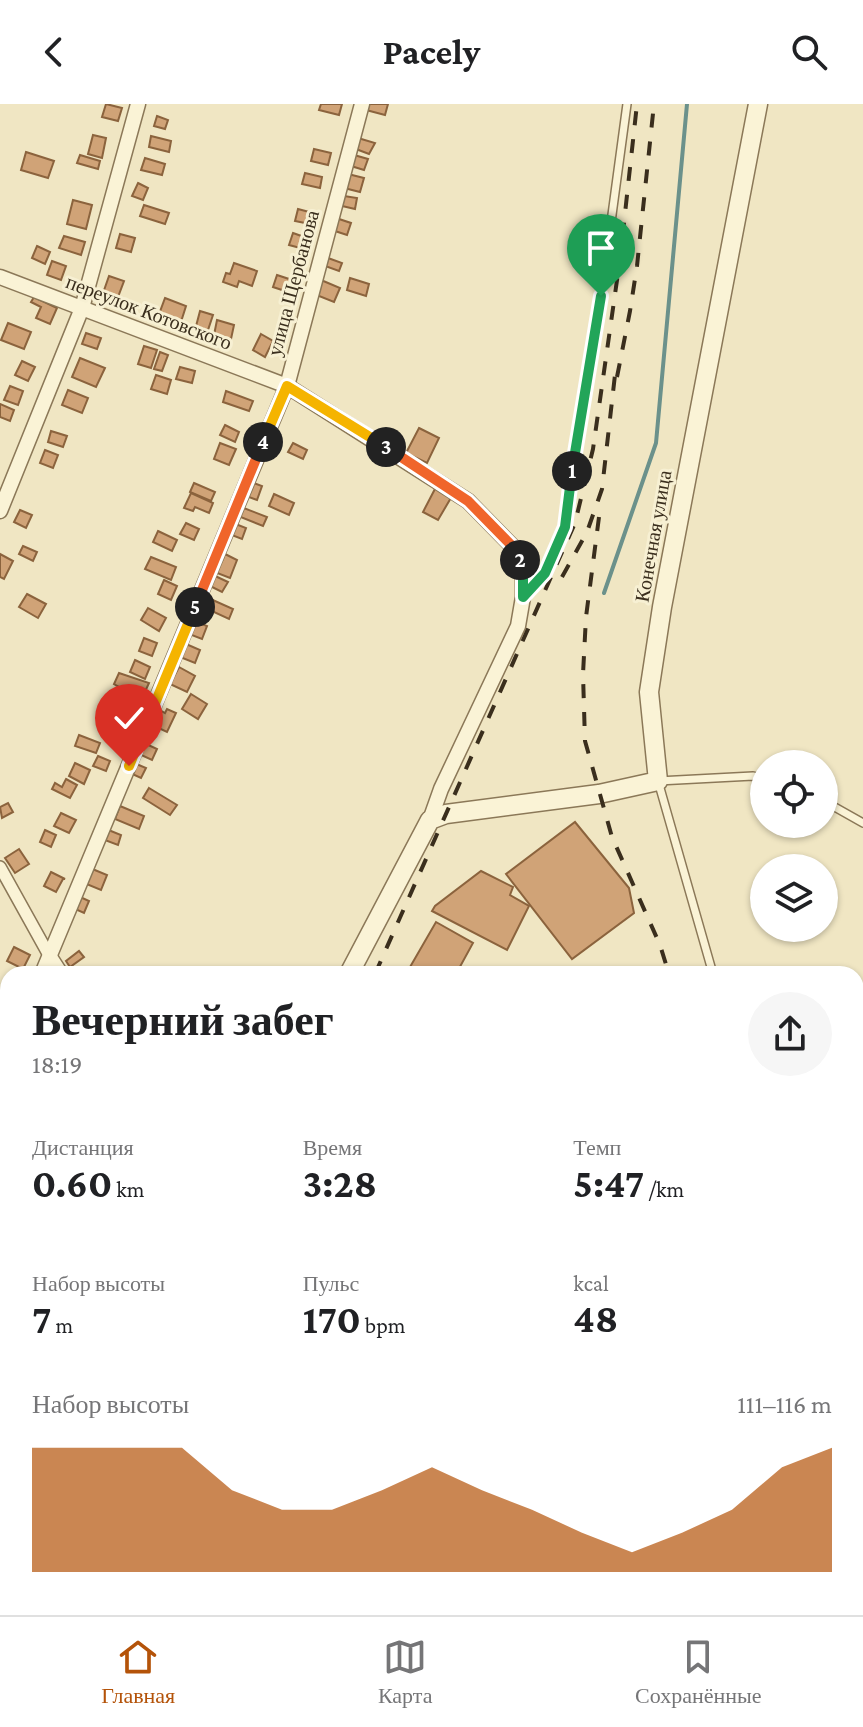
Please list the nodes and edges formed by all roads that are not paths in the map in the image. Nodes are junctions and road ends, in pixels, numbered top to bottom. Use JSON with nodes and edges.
{"nodes":[{"id":1,"x":138,"y":104,"type":"edge"},
{"id":2,"x":362,"y":104,"type":"edge"},
{"id":3,"x":627,"y":104,"type":"edge"},
{"id":4,"x":758,"y":104,"type":"edge"},
{"id":5,"x":0,"y":277,"type":"edge"},
{"id":6,"x":82,"y":308,"type":"junction"},
{"id":7,"x":287,"y":386,"type":"junction"},
{"id":8,"x":0,"y":511,"type":"edge"},
{"id":9,"x":523,"y":597,"type":"junction"},
{"id":10,"x":750,"y":776,"type":"edge"},
{"id":11,"x":658,"y":781,"type":"junction"},
{"id":12,"x":838,"y":809,"type":"edge"},
{"id":13,"x":430,"y":820,"type":"junction"},
{"id":14,"x":863,"y":823,"type":"edge"},
{"id":15,"x":0,"y":867,"type":"edge"},
{"id":16,"x":50,"y":957,"type":"junction"},
{"id":17,"x":46,"y":966,"type":"edge"},
{"id":18,"x":56,"y":966,"type":"edge"},
{"id":19,"x":353,"y":966,"type":"edge"},
{"id":20,"x":711,"y":966,"type":"edge"}],
"edges":[{"from":1,"to":6,"type":"street"},
{"from":2,"to":7,"type":"street","name":"улица Щербанова"},
{"from":3,"to":9,"type":"lane"},
{"from":4,"to":11,"type":"street","name":"Конечная улица"},
{"from":5,"to":6,"type":"street","name":"переулок Котовского"},
{"from":6,"to":7,"type":"street","name":"переулок Котовского"},
{"from":6,"to":8,"type":"street"},
{"from":7,"to":9,"type":"street","name":"переулок Котовского"},
{"from":7,"to":16,"type":"street","name":"улица Щербанова"},
{"from":9,"to":13,"type":"street"},
{"from":10,"to":11,"type":"lane"},
{"from":11,"to":13,"type":"street"},
{"from":11,"to":20,"type":"lane","name":"Конечная улица"},
{"from":12,"to":14,"type":"lane"},
{"from":13,"to":19,"type":"street"},
{"from":15,"to":16,"type":"street"},
{"from":16,"to":17,"type":"street","name":"улица Щербанова"},
{"from":16,"to":18,"type":"street"}]}
